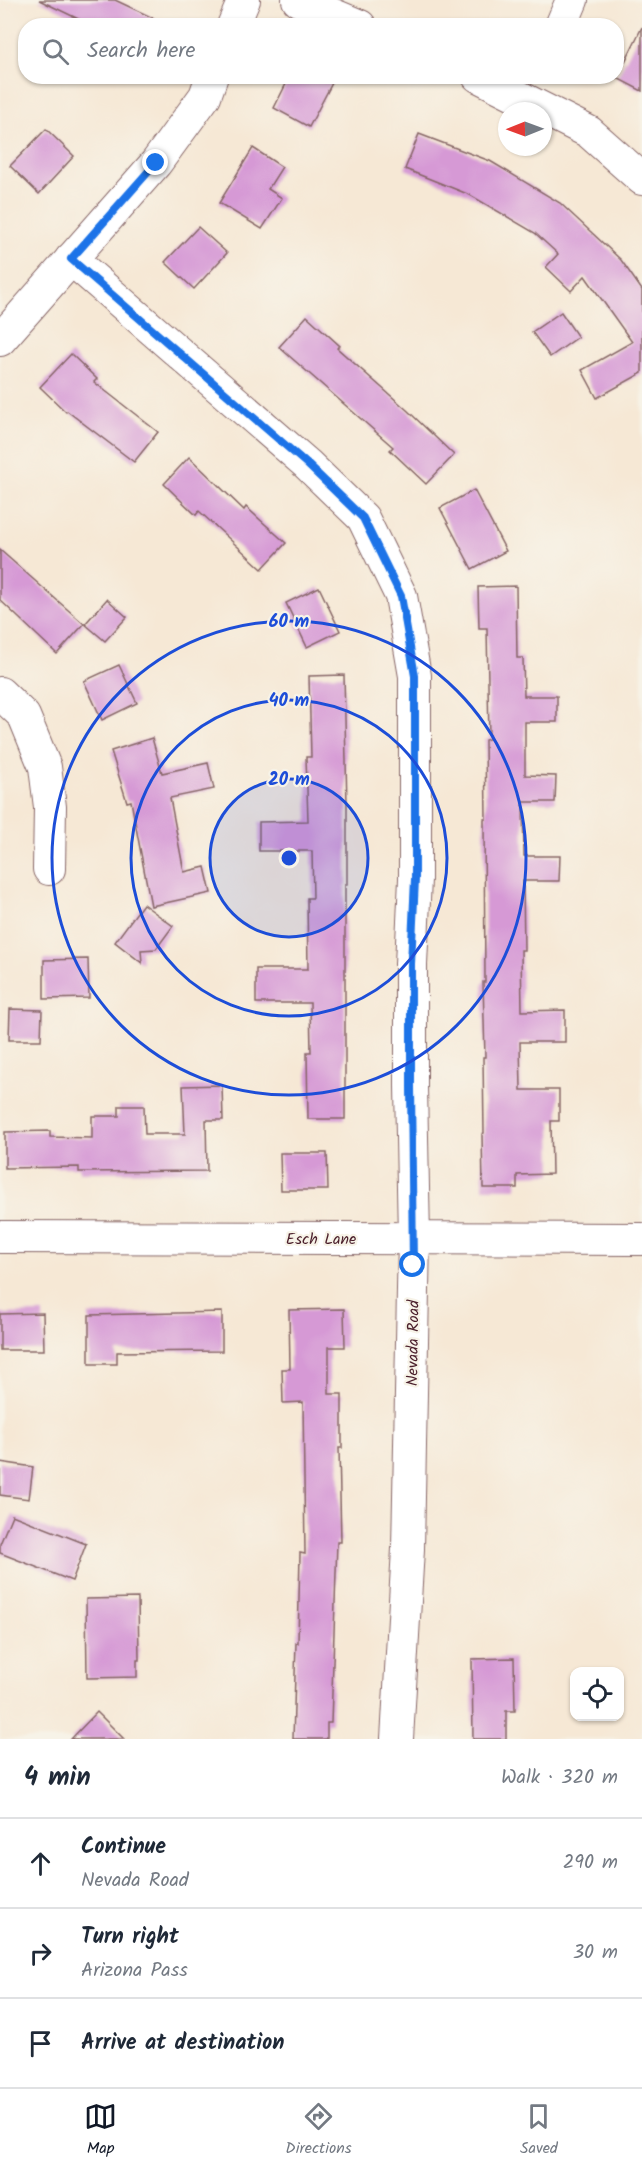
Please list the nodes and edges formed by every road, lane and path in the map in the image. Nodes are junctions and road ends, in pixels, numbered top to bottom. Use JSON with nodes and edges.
{"nodes":[{"id":1,"x":244,"y":0,"type":"edge"},
{"id":2,"x":298,"y":0,"type":"edge"},
{"id":3,"x":573,"y":0,"type":"edge"},
{"id":4,"x":236,"y":18,"type":"edge"},
{"id":5,"x":341,"y":18,"type":"edge"},
{"id":6,"x":565,"y":18,"type":"edge"},
{"id":7,"x":209,"y":84,"type":"edge"},
{"id":8,"x":529,"y":87,"type":"edge"},
{"id":9,"x":642,"y":179,"type":"edge"},
{"id":10,"x":71,"y":259,"type":"junction"},
{"id":11,"x":0,"y":340,"type":"edge"},
{"id":12,"x":0,"y":693,"type":"edge"},
{"id":13,"x":49,"y":869,"type":"dead end"},
{"id":14,"x":0,"y":1237,"type":"edge"},
{"id":15,"x":414,"y":1238,"type":"junction"},
{"id":16,"x":642,"y":1239,"type":"edge"},
{"id":17,"x":397,"y":1739,"type":"edge"}],
"edges":[{"from":1,"to":4,"type":"street"},
{"from":2,"to":5,"type":"street"},
{"from":3,"to":6,"type":"street"},
{"from":7,"to":10,"type":"street"},
{"from":8,"to":9,"type":"street"},
{"from":10,"to":11,"type":"street"},
{"from":10,"to":15,"type":"street","name":"Nevada Road"},
{"from":12,"to":13,"type":"street"},
{"from":14,"to":15,"type":"street","name":"Esch Lane"},
{"from":15,"to":16,"type":"street","name":"Esch Lane"},
{"from":15,"to":17,"type":"street","name":"Nevada Road"}]}
